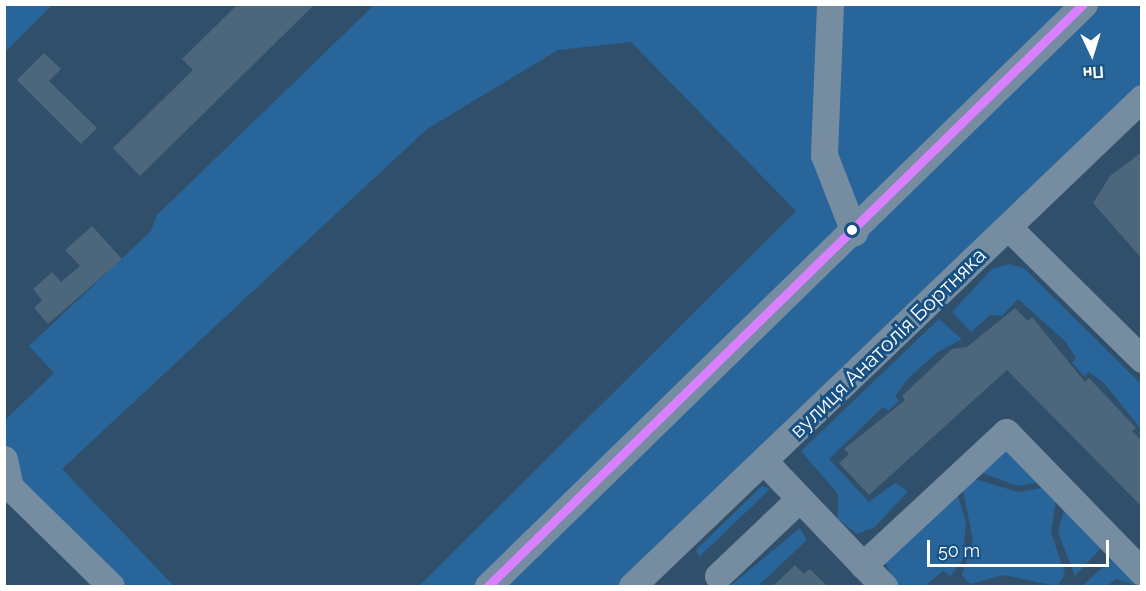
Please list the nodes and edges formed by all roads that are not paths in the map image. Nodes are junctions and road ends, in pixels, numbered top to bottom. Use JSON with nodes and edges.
{"nodes":[{"id":1,"x":830,"y":4,"type":"edge"},
{"id":2,"x":1084,"y":4,"type":"edge"},
{"id":3,"x":1142,"y":98,"type":"edge"},
{"id":4,"x":1008,"y":227,"type":"junction"},
{"id":5,"x":854,"y":232,"type":"junction"},
{"id":6,"x":1142,"y":359,"type":"edge"},
{"id":7,"x":4,"y":459,"type":"edge"},
{"id":8,"x":764,"y":461,"type":"junction"},
{"id":9,"x":799,"y":499,"type":"junction"},
{"id":10,"x":863,"y":565,"type":"junction"},
{"id":11,"x":1142,"y":572,"type":"edge"},
{"id":12,"x":718,"y":576,"type":"dead end"},
{"id":13,"x":646,"y":582,"type":"edge"},
{"id":14,"x":111,"y":586,"type":"edge"},
{"id":15,"x":488,"y":586,"type":"edge"},
{"id":16,"x":884,"y":586,"type":"edge"}],
"edges":[{"from":1,"to":5,"type":"street"},
{"from":2,"to":5,"type":"street"},
{"from":3,"to":4,"type":"street","name":"вулиця Анатолія Бортняка"},
{"from":4,"to":6,"type":"street"},
{"from":4,"to":8,"type":"street","name":"вулиця Анатолія Бортняка"},
{"from":5,"to":15,"type":"street"},
{"from":7,"to":14,"type":"street"},
{"from":8,"to":9,"type":"street"},
{"from":8,"to":13,"type":"street","name":"вулиця Анатолія Бортняка"},
{"from":9,"to":10,"type":"street"},
{"from":9,"to":12,"type":"street"},
{"from":10,"to":11,"type":"street"},
{"from":10,"to":16,"type":"street"}]}
